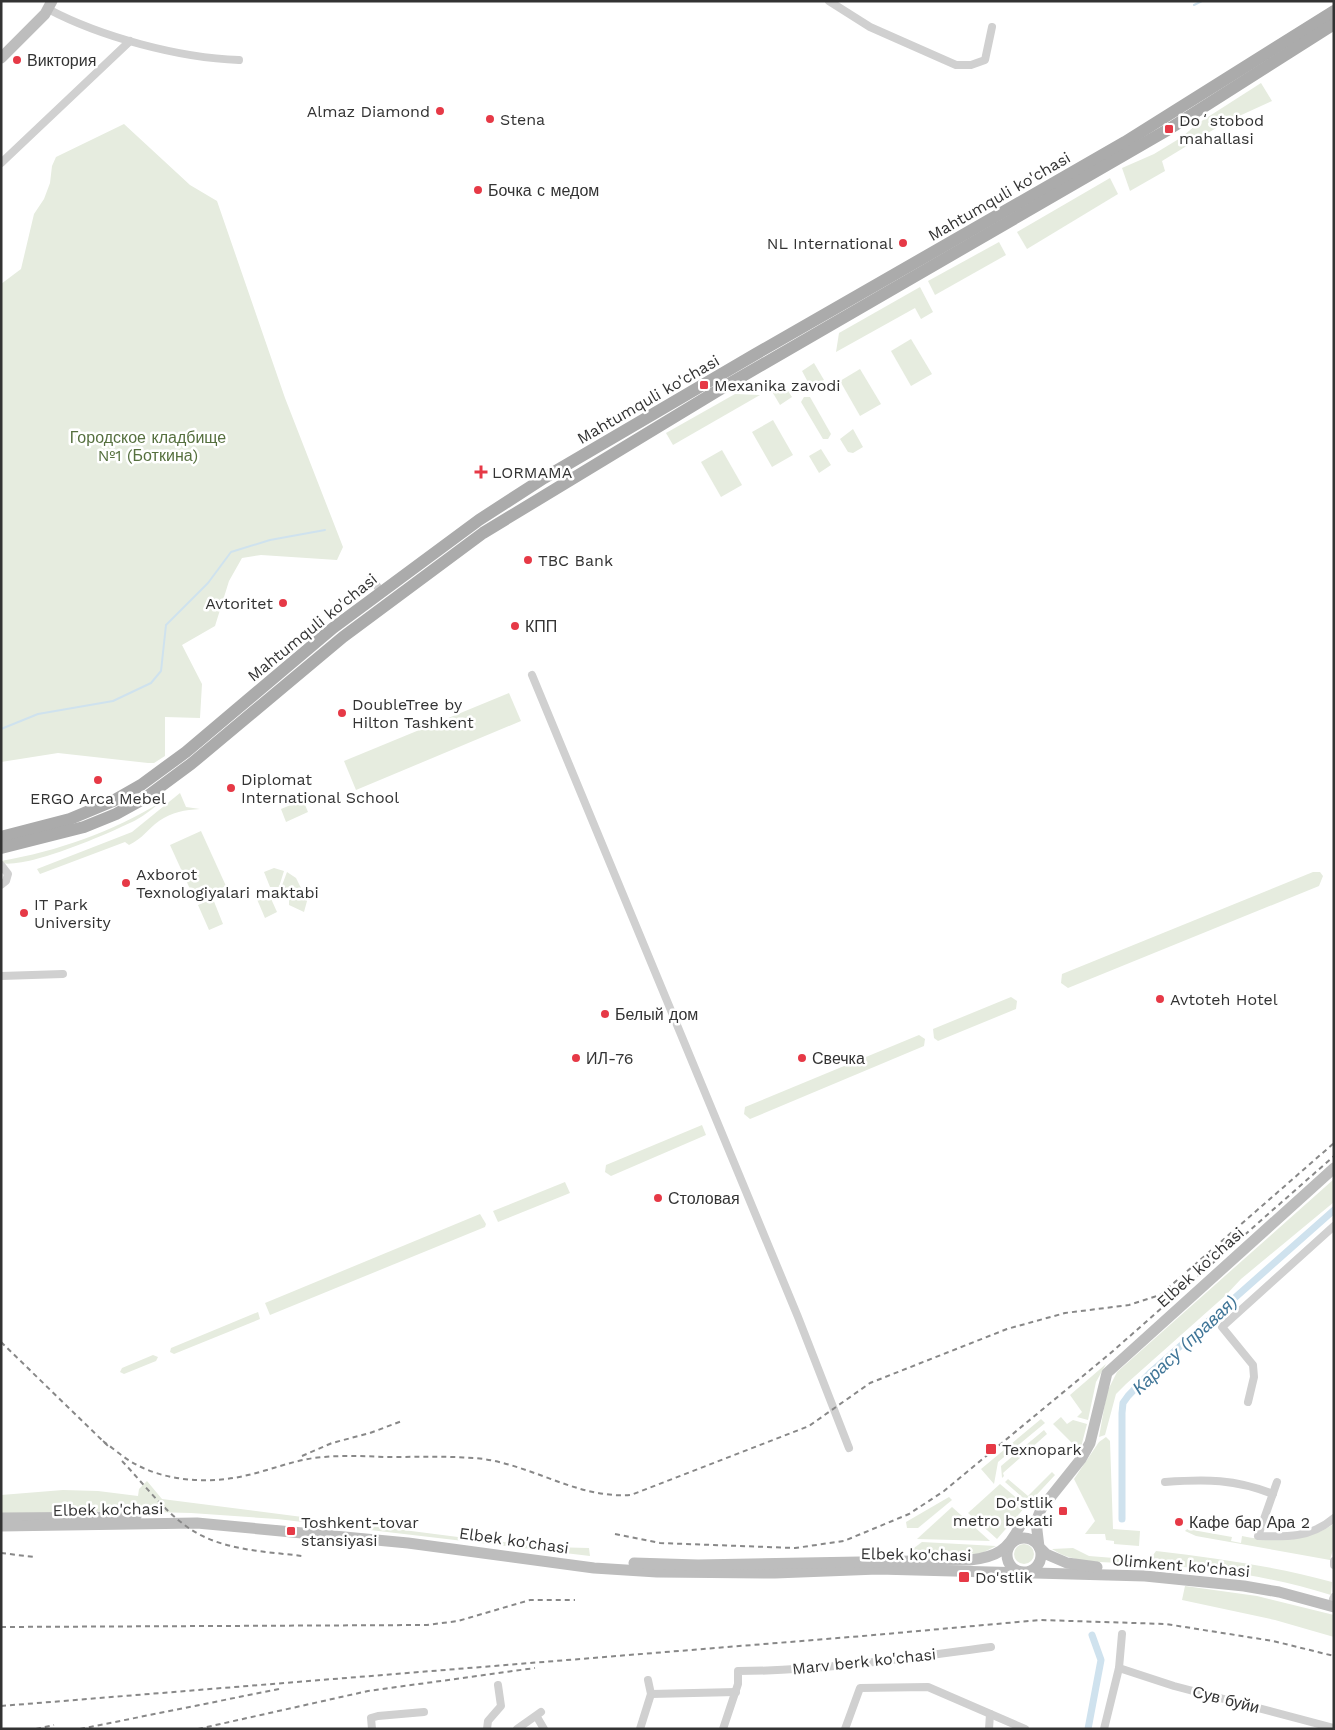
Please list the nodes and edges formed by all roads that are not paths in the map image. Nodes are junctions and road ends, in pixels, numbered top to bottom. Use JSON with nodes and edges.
{"nodes":[{"id":1,"x":829,"y":1,"type":"edge"},
{"id":2,"x":50,"y":5,"type":"edge"},
{"id":3,"x":1334,"y":11,"type":"edge"},
{"id":4,"x":1334,"y":24,"type":"edge"},
{"id":5,"x":992,"y":27,"type":"dead end"},
{"id":6,"x":130,"y":41,"type":"junction"},
{"id":7,"x":1,"y":58,"type":"edge"},
{"id":8,"x":239,"y":60,"type":"dead end"},
{"id":9,"x":1,"y":163,"type":"edge"},
{"id":10,"x":1082,"y":173,"type":"junction"},
{"id":11,"x":891,"y":284,"type":"junction"},
{"id":12,"x":463,"y":531,"type":"junction"},
{"id":13,"x":471,"y":542,"type":"junction"},
{"id":14,"x":370,"y":577,"type":"dead end"},
{"id":15,"x":381,"y":592,"type":"junction"},
{"id":16,"x":532,"y":674,"type":"dead end"},
{"id":17,"x":1,"y":837,"type":"edge"},
{"id":18,"x":1,"y":848,"type":"edge"},
{"id":19,"x":1,"y":865,"type":"edge"},
{"id":20,"x":1,"y":885,"type":"edge"},
{"id":21,"x":63,"y":974,"type":"dead end"},
{"id":22,"x":1,"y":976,"type":"edge"},
{"id":23,"x":1334,"y":1168,"type":"edge"},
{"id":24,"x":1334,"y":1226,"type":"edge"},
{"id":25,"x":1248,"y":1402,"type":"dead end"},
{"id":26,"x":849,"y":1448,"type":"dead end"},
{"id":27,"x":1065,"y":1478,"type":"junction"},
{"id":28,"x":1165,"y":1482,"type":"dead end"},
{"id":29,"x":1277,"y":1482,"type":"dead end"},
{"id":30,"x":1273,"y":1494,"type":"junction"},
{"id":31,"x":1,"y":1518,"type":"edge"},
{"id":32,"x":1334,"y":1518,"type":"edge"},
{"id":33,"x":1,"y":1526,"type":"edge"},
{"id":34,"x":1020,"y":1526,"type":"junction"},
{"id":35,"x":1011,"y":1543,"type":"junction"},
{"id":36,"x":1039,"y":1547,"type":"junction"},
{"id":37,"x":982,"y":1559,"type":"junction"},
{"id":38,"x":1334,"y":1561,"type":"edge"},
{"id":39,"x":1334,"y":1565,"type":"edge"},
{"id":40,"x":1022,"y":1572,"type":"junction"},
{"id":41,"x":1334,"y":1599,"type":"edge"},
{"id":42,"x":1334,"y":1607,"type":"edge"},
{"id":43,"x":1122,"y":1634,"type":"dead end"},
{"id":44,"x":990,"y":1647,"type":"dead end"},
{"id":45,"x":1118,"y":1668,"type":"junction"},
{"id":46,"x":648,"y":1680,"type":"dead end"},
{"id":47,"x":498,"y":1685,"type":"dead end"},
{"id":48,"x":736,"y":1692,"type":"junction"},
{"id":49,"x":651,"y":1694,"type":"junction"},
{"id":50,"x":424,"y":1712,"type":"dead end"},
{"id":51,"x":990,"y":1714,"type":"junction"},
{"id":52,"x":1334,"y":1728,"type":"edge"},
{"id":53,"x":372,"y":1729,"type":"edge"},
{"id":54,"x":488,"y":1729,"type":"edge"},
{"id":55,"x":518,"y":1729,"type":"edge"},
{"id":56,"x":544,"y":1729,"type":"edge"},
{"id":57,"x":640,"y":1729,"type":"edge"},
{"id":58,"x":723,"y":1729,"type":"edge"},
{"id":59,"x":845,"y":1729,"type":"edge"},
{"id":60,"x":989,"y":1729,"type":"edge"},
{"id":61,"x":1025,"y":1729,"type":"edge"},
{"id":62,"x":1104,"y":1729,"type":"edge"}],
"edges":[{"from":1,"to":5,"type":"street"},
{"from":2,"to":6,"type":"street"},
{"from":2,"to":7,"type":"main road"},
{"from":3,"to":10,"type":"main road","name":"Mahtumquli ko'chasi"},
{"from":4,"to":10,"type":"main road","name":"Mahtumquli ko'chasi"},
{"from":6,"to":8,"type":"street"},
{"from":6,"to":9,"type":"street"},
{"from":10,"to":11,"type":"main road","name":"Mahtumquli ko'chasi"},
{"from":11,"to":12,"type":"main road","name":"Mahtumquli ko'chasi"},
{"from":11,"to":13,"type":"main road","name":"Mahtumquli ko'chasi"},
{"from":12,"to":13,"type":"main road"},
{"from":12,"to":15,"type":"main road","name":"Mahtumquli ko'chasi"},
{"from":13,"to":18,"type":"main road","name":"Mahtumquli ko'chasi"},
{"from":14,"to":15,"type":"street"},
{"from":15,"to":17,"type":"main road","name":"Mahtumquli ko'chasi"},
{"from":16,"to":26,"type":"street"},
{"from":19,"to":20,"type":"street"},
{"from":21,"to":22,"type":"street"},
{"from":23,"to":27,"type":"main road","name":"Elbek ko'chasi"},
{"from":24,"to":25,"type":"street"},
{"from":27,"to":34,"type":"main road","name":"Elbek ko'chasi"},
{"from":27,"to":36,"type":"main road","name":"Elbek ko'chasi"},
{"from":28,"to":30,"type":"street"},
{"from":29,"to":30,"type":"street"},
{"from":30,"to":32,"type":"street"},
{"from":31,"to":37,"type":"main road","name":"Elbek ko'chasi"},
{"from":33,"to":40,"type":"main road","name":"Elbek ko'chasi"},
{"from":34,"to":35,"type":"main road","name":"Elbek ko'chasi"},
{"from":34,"to":37,"type":"main road","name":"Elbek ko'chasi"},
{"from":35,"to":36,"type":"main road"},
{"from":35,"to":37,"type":"main road","name":"Elbek ko'chasi"},
{"from":35,"to":40,"type":"main road"},
{"from":36,"to":40,"type":"main road"},
{"from":36,"to":41,"type":"main road","name":"Olimkent ko'chasi"},
{"from":38,"to":39,"type":"street"},
{"from":40,"to":42,"type":"main road","name":"Olimkent ko'chasi"},
{"from":43,"to":45,"type":"street"},
{"from":44,"to":48,"type":"street","name":"Marv berk ko'chasi"},
{"from":45,"to":52,"type":"street","name":"Сув буйи"},
{"from":45,"to":62,"type":"street"},
{"from":46,"to":49,"type":"street"},
{"from":47,"to":54,"type":"street"},
{"from":48,"to":49,"type":"street"},
{"from":48,"to":58,"type":"street"},
{"from":49,"to":57,"type":"street"},
{"from":50,"to":53,"type":"street"},
{"from":51,"to":59,"type":"street"},
{"from":51,"to":60,"type":"street"},
{"from":51,"to":61,"type":"street"},
{"from":55,"to":56,"type":"street"}]}
